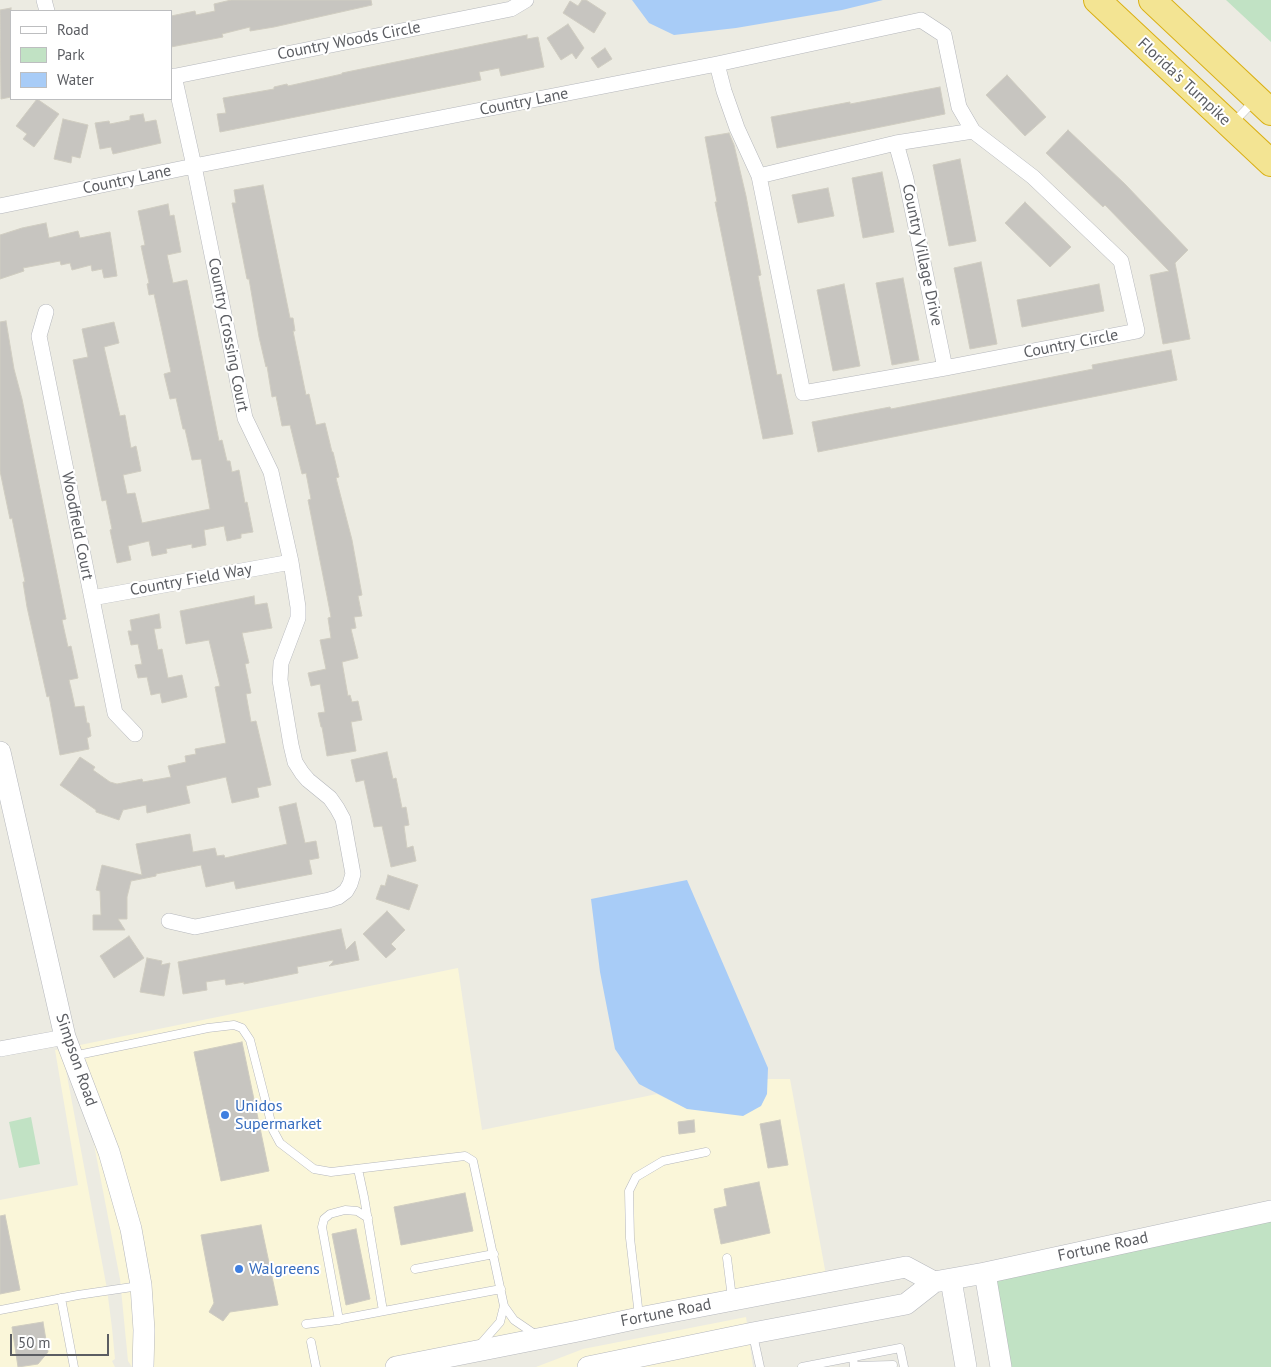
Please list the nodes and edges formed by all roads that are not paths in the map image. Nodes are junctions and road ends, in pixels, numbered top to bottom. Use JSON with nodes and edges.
{"nodes":[{"id":1,"x":526,"y":0,"type":"edge"},
{"id":2,"x":1097,"y":0,"type":"edge"},
{"id":3,"x":1152,"y":0,"type":"edge"},
{"id":4,"x":717,"y":64,"type":"junction"},
{"id":5,"x":173,"y":77,"type":"edge"},
{"id":6,"x":1264,"y":105,"type":"edge"},
{"id":7,"x":1230,"y":126,"type":"junction"},
{"id":8,"x":974,"y":131,"type":"junction"},
{"id":9,"x":896,"y":143,"type":"junction"},
{"id":10,"x":1271,"y":163,"type":"edge"},
{"id":11,"x":194,"y":166,"type":"junction"},
{"id":12,"x":759,"y":176,"type":"junction"},
{"id":13,"x":0,"y":206,"type":"edge"},
{"id":14,"x":46,"y":312,"type":"dead end"},
{"id":15,"x":945,"y":368,"type":"junction"},
{"id":16,"x":291,"y":562,"type":"junction"},
{"id":17,"x":92,"y":598,"type":"junction"},
{"id":18,"x":135,"y":734,"type":"dead end"},
{"id":19,"x":0,"y":752,"type":"edge"},
{"id":20,"x":169,"y":921,"type":"dead end"},
{"id":21,"x":68,"y":1047,"type":"junction"},
{"id":22,"x":0,"y":1048,"type":"edge"},
{"id":23,"x":706,"y":1152,"type":"dead end"},
{"id":24,"x":358,"y":1169,"type":"junction"},
{"id":25,"x":1271,"y":1211,"type":"edge"},
{"id":26,"x":368,"y":1218,"type":"junction"},
{"id":27,"x":494,"y":1254,"type":"junction"},
{"id":28,"x":727,"y":1258,"type":"dead end"},
{"id":29,"x":416,"y":1269,"type":"dead end"},
{"id":30,"x":985,"y":1273,"type":"junction"},
{"id":31,"x":942,"y":1281,"type":"junction"},
{"id":32,"x":141,"y":1286,"type":"junction"},
{"id":33,"x":501,"y":1289,"type":"junction"},
{"id":34,"x":61,"y":1298,"type":"junction"},
{"id":35,"x":733,"y":1300,"type":"junction"},
{"id":36,"x":504,"y":1306,"type":"junction"},
{"id":37,"x":0,"y":1310,"type":"edge"},
{"id":38,"x":383,"y":1311,"type":"junction"},
{"id":39,"x":639,"y":1318,"type":"junction"},
{"id":40,"x":339,"y":1320,"type":"junction"},
{"id":41,"x":306,"y":1324,"type":"dead end"},
{"id":42,"x":752,"y":1332,"type":"junction"},
{"id":43,"x":541,"y":1339,"type":"junction"},
{"id":44,"x":311,"y":1342,"type":"dead end"},
{"id":45,"x":475,"y":1351,"type":"junction"},
{"id":46,"x":854,"y":1365,"type":"edge"},
{"id":47,"x":893,"y":1365,"type":"dead end"},
{"id":48,"x":74,"y":1367,"type":"edge"},
{"id":49,"x":143,"y":1367,"type":"edge"},
{"id":50,"x":316,"y":1367,"type":"edge"},
{"id":51,"x":396,"y":1367,"type":"edge"},
{"id":52,"x":588,"y":1367,"type":"edge"},
{"id":53,"x":760,"y":1367,"type":"edge"},
{"id":54,"x":802,"y":1367,"type":"edge"},
{"id":55,"x":882,"y":1367,"type":"edge"},
{"id":56,"x":904,"y":1367,"type":"edge"},
{"id":57,"x":966,"y":1367,"type":"edge"},
{"id":58,"x":1001,"y":1367,"type":"edge"}],
"edges":[{"from":1,"to":5,"type":"street","name":"Country Woods Circle"},
{"from":2,"to":7,"type":"highway","name":"Florida's Turnpike"},
{"from":3,"to":6,"type":"highway"},
{"from":4,"to":8,"type":"street","name":"Country Lane"},
{"from":4,"to":11,"type":"street","name":"Country Lane"},
{"from":4,"to":12,"type":"street","name":"Country Circle"},
{"from":5,"to":11,"type":"street","name":"Country Crossing Court"},
{"from":6,"to":7,"type":"lane"},
{"from":7,"to":10,"type":"highway","name":"Florida's Turnpike"},
{"from":8,"to":9,"type":"street"},
{"from":8,"to":15,"type":"street","name":"Country Circle"},
{"from":9,"to":12,"type":"street"},
{"from":9,"to":15,"type":"street","name":"Country Village Drive"},
{"from":11,"to":13,"type":"street","name":"Country Lane"},
{"from":11,"to":16,"type":"street","name":"Country Crossing Court"},
{"from":12,"to":15,"type":"street","name":"Country Circle"},
{"from":14,"to":17,"type":"street","name":"Woodfield Court"},
{"from":16,"to":17,"type":"street","name":"Country Field Way"},
{"from":16,"to":20,"type":"street","name":"Country Crossing Court"},
{"from":17,"to":18,"type":"street","name":"Woodfield Court"},
{"from":19,"to":21,"type":"main road","name":"Simpson Road"},
{"from":21,"to":22,"type":"street"},
{"from":21,"to":24,"type":"lane"},
{"from":21,"to":32,"type":"main road","name":"Simpson Road"},
{"from":23,"to":39,"type":"lane"},
{"from":24,"to":26,"type":"lane"},
{"from":24,"to":27,"type":"lane"},
{"from":25,"to":30,"type":"main road","name":"Fortune Road"},
{"from":26,"to":38,"type":"lane"},
{"from":26,"to":40,"type":"lane"},
{"from":27,"to":29,"type":"lane"},
{"from":27,"to":33,"type":"lane"},
{"from":28,"to":35,"type":"lane"},
{"from":30,"to":31,"type":"main road","name":"Fortune Road"},
{"from":30,"to":58,"type":"main road"},
{"from":31,"to":35,"type":"main road","name":"Fortune Road"},
{"from":31,"to":42,"type":"main road","name":"Fortune Road"},
{"from":31,"to":57,"type":"main road"},
{"from":32,"to":34,"type":"lane"},
{"from":32,"to":49,"type":"main road","name":"Simpson Road"},
{"from":33,"to":36,"type":"lane"},
{"from":33,"to":38,"type":"lane"},
{"from":34,"to":37,"type":"lane"},
{"from":34,"to":48,"type":"lane"},
{"from":35,"to":39,"type":"main road","name":"Fortune Road"},
{"from":36,"to":43,"type":"lane"},
{"from":36,"to":45,"type":"lane"},
{"from":38,"to":40,"type":"lane"},
{"from":39,"to":43,"type":"main road","name":"Fortune Road"},
{"from":40,"to":41,"type":"lane"},
{"from":42,"to":52,"type":"main road","name":"Fortune Road"},
{"from":42,"to":53,"type":"lane"},
{"from":43,"to":45,"type":"main road","name":"Fortune Road"},
{"from":44,"to":50,"type":"lane"},
{"from":45,"to":51,"type":"main road","name":"Fortune Road"},
{"from":46,"to":47,"type":"lane"},
{"from":46,"to":54,"type":"lane"},
{"from":46,"to":55,"type":"lane"},
{"from":46,"to":56,"type":"lane"}]}
